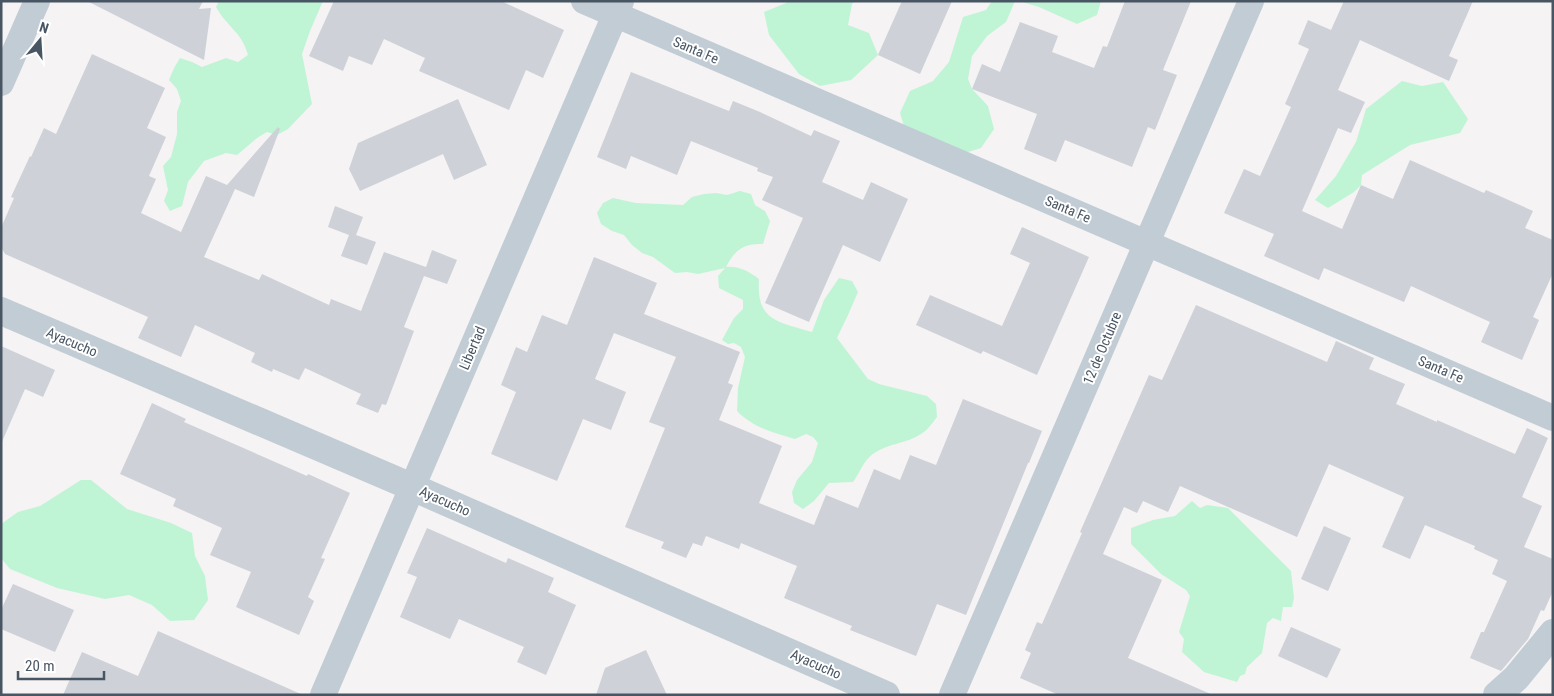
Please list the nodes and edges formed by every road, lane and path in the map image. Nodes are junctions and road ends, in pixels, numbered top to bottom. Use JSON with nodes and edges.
{"nodes":[{"id":1,"x":37,"y":1,"type":"edge"},
{"id":2,"x":584,"y":1,"type":"edge"},
{"id":3,"x":1251,"y":1,"type":"edge"},
{"id":4,"x":618,"y":8,"type":"edge"},
{"id":5,"x":1,"y":83,"type":"edge"},
{"id":6,"x":1147,"y":243,"type":"junction"},
{"id":7,"x":1,"y":311,"type":"edge"},
{"id":8,"x":1553,"y":418,"type":"edge"},
{"id":9,"x":412,"y":487,"type":"junction"},
{"id":10,"x":1553,"y":633,"type":"edge"},
{"id":11,"x":323,"y":695,"type":"edge"},
{"id":12,"x":886,"y":695,"type":"edge"},
{"id":13,"x":952,"y":695,"type":"edge"},
{"id":14,"x":1497,"y":695,"type":"edge"}],
"edges":[{"from":1,"to":5,"type":"street"},
{"from":2,"to":4,"type":"street","name":"Santa Fe"},
{"from":3,"to":6,"type":"street","name":"12 de Octubre"},
{"from":4,"to":6,"type":"street","name":"Santa Fe"},
{"from":4,"to":9,"type":"street","name":"Libertad"},
{"from":6,"to":8,"type":"street","name":"Santa Fe"},
{"from":6,"to":13,"type":"street","name":"12 de Octubre"},
{"from":7,"to":9,"type":"street","name":"Ayacucho"},
{"from":9,"to":11,"type":"street","name":"Libertad"},
{"from":9,"to":12,"type":"street","name":"Ayacucho"},
{"from":10,"to":14,"type":"street"}]}
